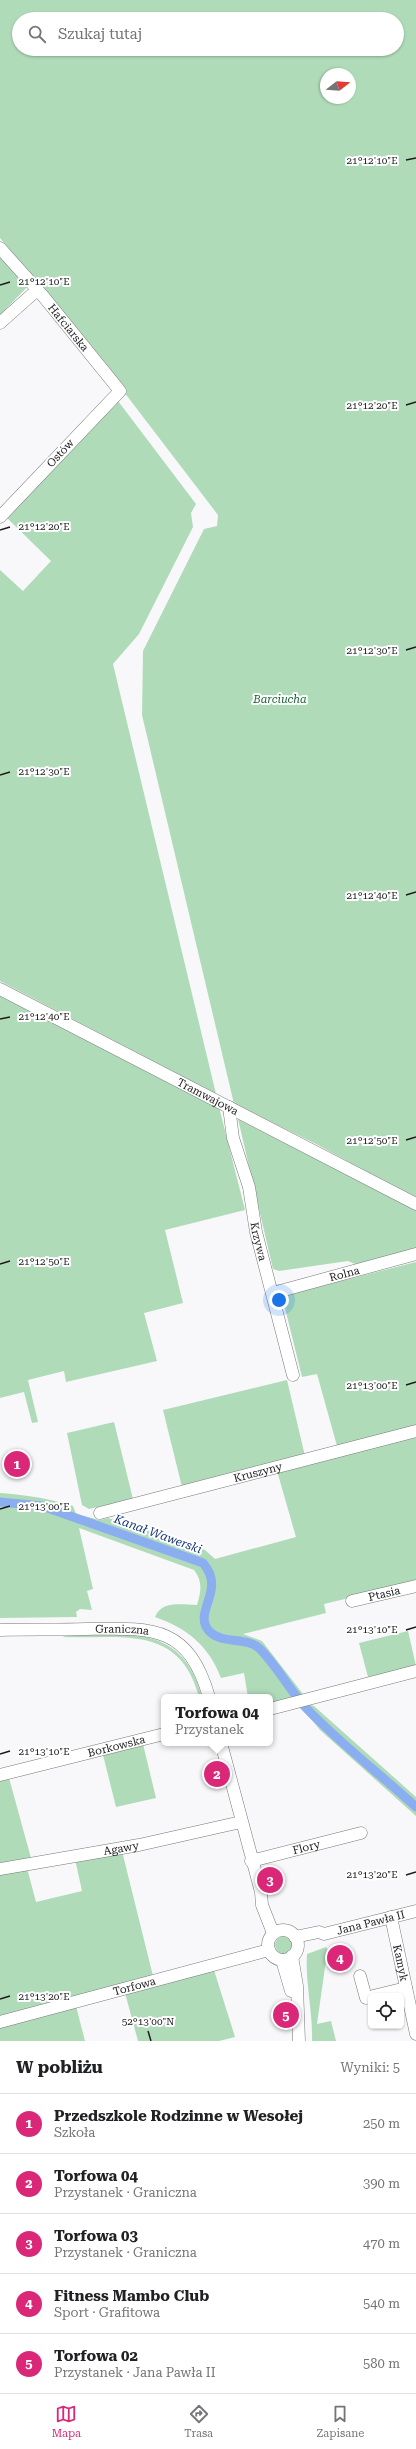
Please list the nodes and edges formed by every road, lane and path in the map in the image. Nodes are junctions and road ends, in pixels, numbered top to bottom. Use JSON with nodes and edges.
{"nodes":[{"id":1,"x":0,"y":248,"type":"edge"},
{"id":2,"x":37,"y":290,"type":"junction"},
{"id":3,"x":0,"y":323,"type":"edge"},
{"id":4,"x":120,"y":390,"type":"joint"},
{"id":5,"x":0,"y":517,"type":"edge"},
{"id":6,"x":0,"y":989,"type":"edge"},
{"id":7,"x":229,"y":1107,"type":"junction"},
{"id":8,"x":416,"y":1204,"type":"edge"},
{"id":9,"x":416,"y":1254,"type":"edge"},
{"id":10,"x":273,"y":1294,"type":"junction"},
{"id":11,"x":293,"y":1375,"type":"dead end"},
{"id":12,"x":416,"y":1431,"type":"edge"},
{"id":13,"x":100,"y":1513,"type":"dead end"},
{"id":14,"x":416,"y":1586,"type":"edge"},
{"id":15,"x":352,"y":1602,"type":"dead end"},
{"id":16,"x":0,"y":1630,"type":"edge"},
{"id":17,"x":416,"y":1671,"type":"edge"},
{"id":18,"x":208,"y":1694,"type":"edge"},
{"id":19,"x":273,"y":1708,"type":"edge"},
{"id":20,"x":161,"y":1735,"type":"edge"},
{"id":21,"x":222,"y":1746,"type":"edge"},
{"id":22,"x":0,"y":1775,"type":"edge"},
{"id":23,"x":241,"y":1822,"type":"junction"},
{"id":24,"x":361,"y":1833,"type":"dead end"},
{"id":25,"x":251,"y":1861,"type":"junction"},
{"id":26,"x":0,"y":1869,"type":"edge"},
{"id":27,"x":416,"y":1911,"type":"edge"},
{"id":28,"x":391,"y":1916,"type":"junction"},
{"id":29,"x":278,"y":1932,"type":"junction"},
{"id":30,"x":270,"y":1950,"type":"junction"},
{"id":31,"x":292,"y":1950,"type":"junction"},
{"id":32,"x":360,"y":1976,"type":"dead end"},
{"id":33,"x":406,"y":1988,"type":"junction"},
{"id":34,"x":385,"y":1993,"type":"edge"},
{"id":35,"x":368,"y":1997,"type":"edge"},
{"id":36,"x":0,"y":2022,"type":"edge"},
{"id":37,"x":416,"y":2034,"type":"edge"},
{"id":38,"x":299,"y":2041,"type":"edge"}],
"edges":[{"from":1,"to":2,"type":"street","name":"Hafciarska"},
{"from":2,"to":3,"type":"street"},
{"from":2,"to":4,"type":"street","name":"Hafciarska"},
{"from":4,"to":5,"type":"street","name":"Ostów"},
{"from":6,"to":7,"type":"street","name":"Tramwajowa"},
{"from":7,"to":8,"type":"street","name":"Tramwajowa"},
{"from":7,"to":10,"type":"street","name":"Krzywa"},
{"from":9,"to":10,"type":"street","name":"Rolna"},
{"from":10,"to":11,"type":"street","name":"Krzywa"},
{"from":12,"to":13,"type":"street","name":"Kruszyny"},
{"from":14,"to":15,"type":"street","name":"Ptasia"},
{"from":16,"to":18,"type":"street","name":"Graniczna"},
{"from":17,"to":19,"type":"street"},
{"from":20,"to":22,"type":"street","name":"Borkowska"},
{"from":21,"to":23,"type":"street"},
{"from":23,"to":25,"type":"street"},
{"from":23,"to":26,"type":"street","name":"Agawy"},
{"from":24,"to":25,"type":"street","name":"Flory"},
{"from":25,"to":29,"type":"street"},
{"from":27,"to":28,"type":"street","name":"Jana Pawła II"},
{"from":28,"to":31,"type":"street","name":"Jana Pawła II"},
{"from":28,"to":33,"type":"street","name":"Kamyk"},
{"from":29,"to":30,"type":"street"},
{"from":29,"to":31,"type":"street"},
{"from":30,"to":31,"type":"street"},
{"from":30,"to":36,"type":"street","name":"Torfowa"},
{"from":31,"to":38,"type":"street"},
{"from":32,"to":35,"type":"street"},
{"from":33,"to":34,"type":"street"},
{"from":33,"to":37,"type":"street","name":"Kamyk"}]}
